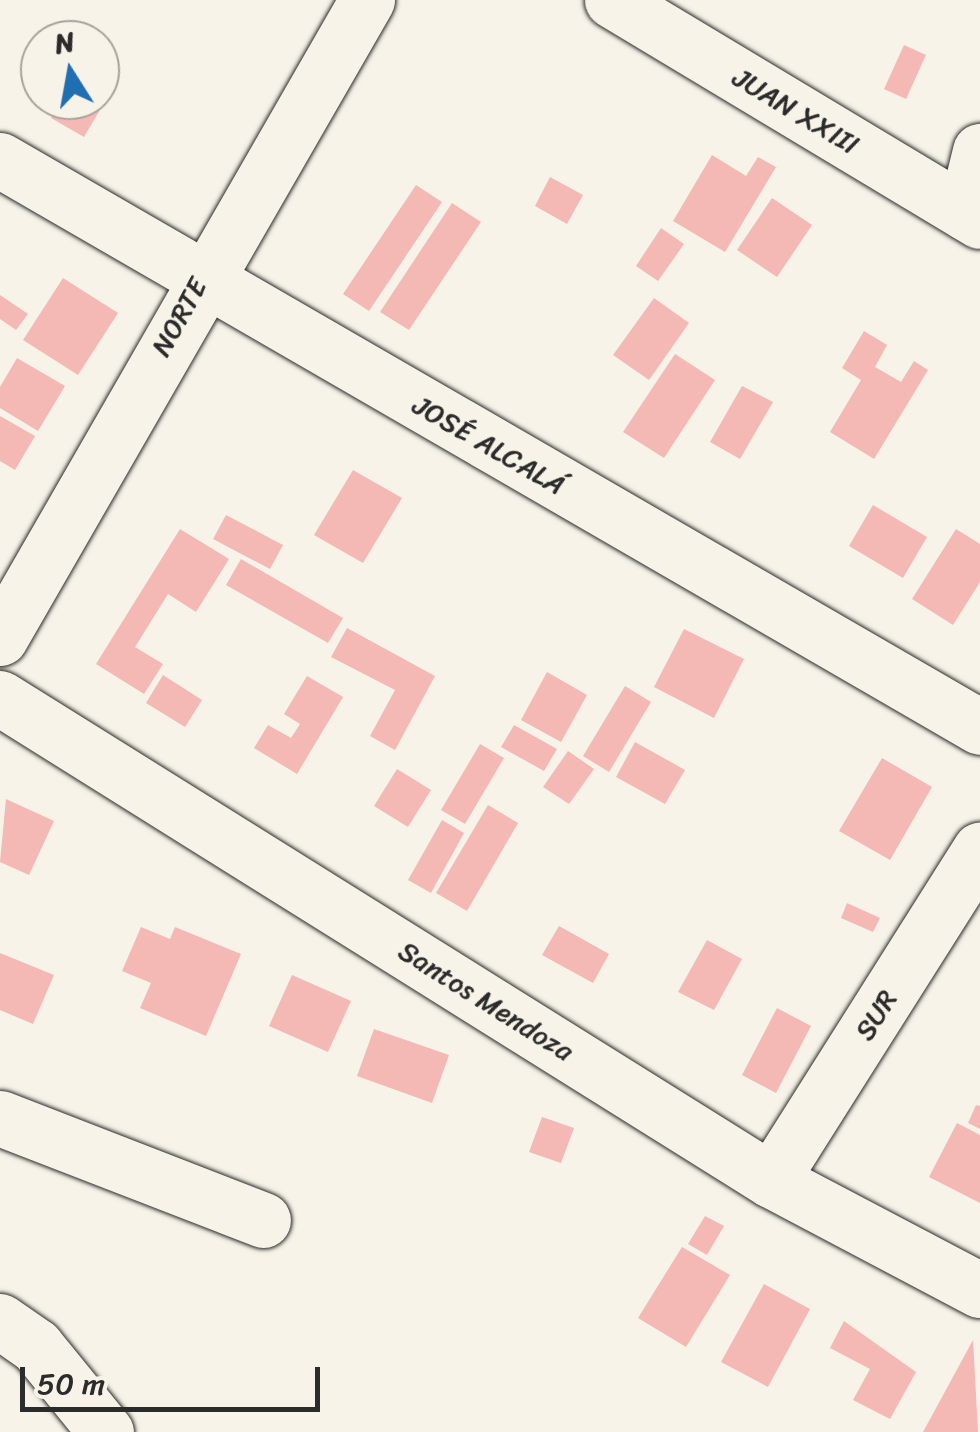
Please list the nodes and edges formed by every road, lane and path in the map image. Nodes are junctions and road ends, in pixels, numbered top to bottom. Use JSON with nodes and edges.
{"nodes":[{"id":1,"x":367,"y":0,"type":"edge"},
{"id":2,"x":612,"y":0,"type":"edge"},
{"id":3,"x":980,"y":151,"type":"edge"},
{"id":4,"x":0,"y":160,"type":"edge"},
{"id":5,"x":972,"y":216,"type":"edge"},
{"id":6,"x":200,"y":279,"type":"junction"},
{"id":7,"x":0,"y":638,"type":"edge"},
{"id":8,"x":0,"y":698,"type":"edge"},
{"id":9,"x":980,"y":728,"type":"edge"},
{"id":10,"x":980,"y":850,"type":"edge"},
{"id":11,"x":0,"y":1118,"type":"edge"},
{"id":12,"x":771,"y":1180,"type":"junction"},
{"id":13,"x":263,"y":1220,"type":"dead end"},
{"id":14,"x":980,"y":1290,"type":"edge"},
{"id":15,"x":0,"y":1321,"type":"edge"},
{"id":16,"x":106,"y":1432,"type":"edge"}],
"edges":[{"from":1,"to":6,"type":"street","name":"NORTE"},
{"from":2,"to":5,"type":"street","name":"JUAN XXIII"},
{"from":3,"to":5,"type":"street"},
{"from":4,"to":6,"type":"street","name":"JOSÉ ALCALÁ"},
{"from":6,"to":7,"type":"street","name":"NORTE"},
{"from":6,"to":9,"type":"street","name":"JOSÉ ALCALÁ"},
{"from":8,"to":12,"type":"street","name":"Santos Mendoza"},
{"from":10,"to":12,"type":"street","name":"SUR"},
{"from":11,"to":13,"type":"street"},
{"from":12,"to":14,"type":"street","name":"Santos Mendoza"},
{"from":15,"to":16,"type":"street"}]}
